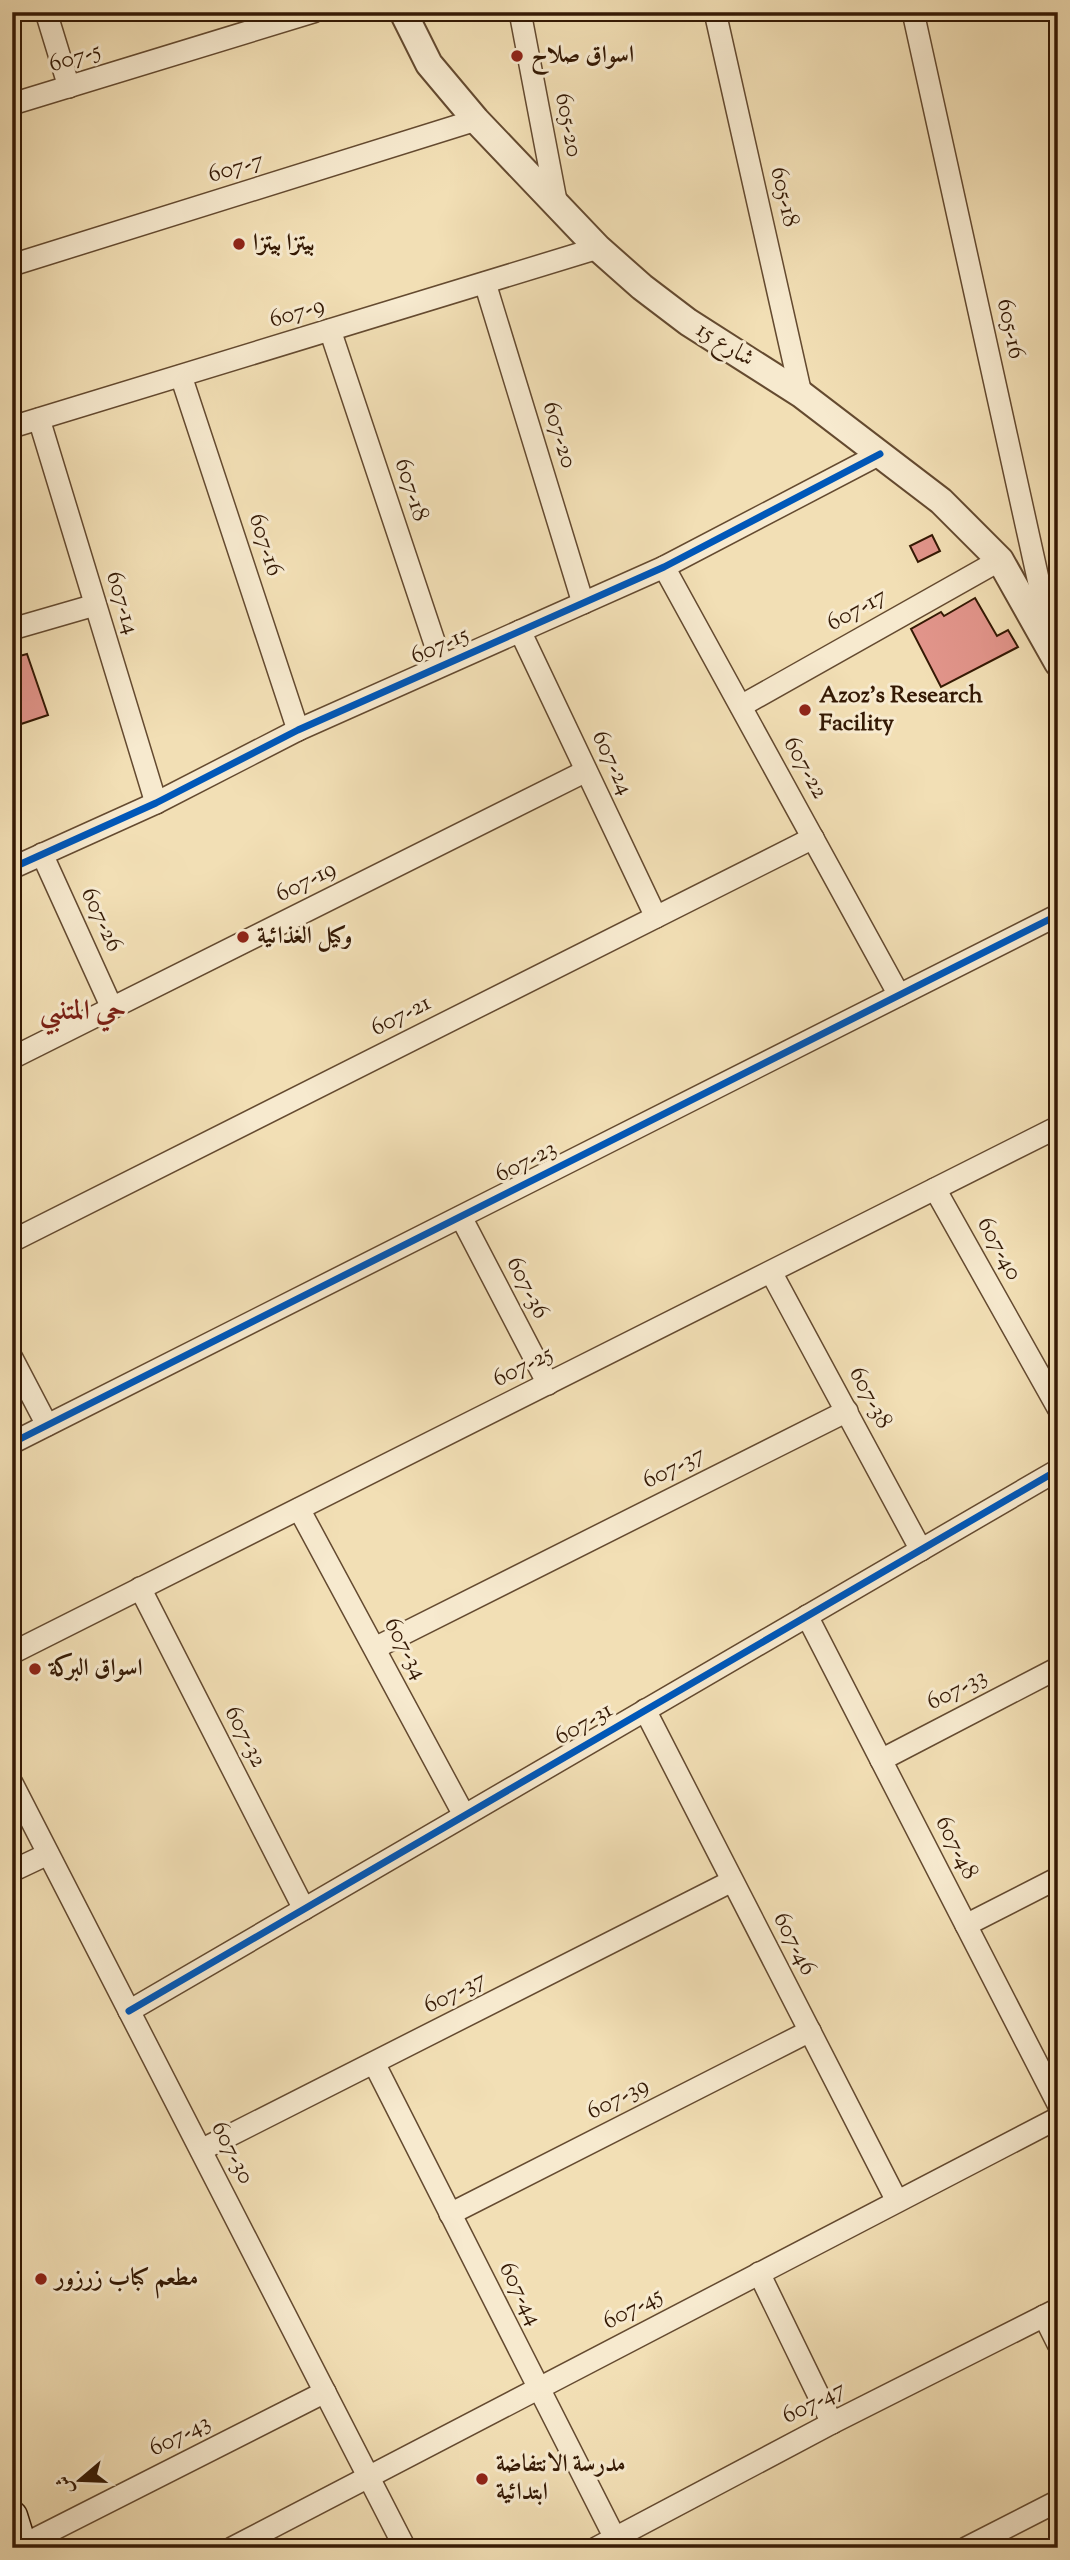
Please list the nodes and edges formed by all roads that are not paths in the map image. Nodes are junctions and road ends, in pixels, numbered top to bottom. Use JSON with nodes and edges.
{"nodes":[{"id":1,"x":46,"y":12,"type":"edge"},
{"id":2,"x":313,"y":12,"type":"edge"},
{"id":3,"x":403,"y":12,"type":"edge"},
{"id":4,"x":520,"y":12,"type":"edge"},
{"id":5,"x":715,"y":12,"type":"edge"},
{"id":6,"x":913,"y":12,"type":"edge"},
{"id":7,"x":69,"y":87,"type":"junction"},
{"id":8,"x":12,"y":104,"type":"edge"},
{"id":9,"x":476,"y":120,"type":"junction"},
{"id":10,"x":557,"y":206,"type":"junction"},
{"id":11,"x":598,"y":248,"type":"junction"},
{"id":12,"x":12,"y":265,"type":"edge"},
{"id":13,"x":485,"y":283,"type":"junction"},
{"id":14,"x":330,"y":330,"type":"junction"},
{"id":15,"x":181,"y":376,"type":"junction"},
{"id":16,"x":801,"y":394,"type":"junction"},
{"id":17,"x":39,"y":419,"type":"junction"},
{"id":18,"x":12,"y":427,"type":"edge"},
{"id":19,"x":880,"y":454,"type":"junction"},
{"id":20,"x":1000,"y":560,"type":"junction"},
{"id":21,"x":664,"y":567,"type":"junction"},
{"id":22,"x":583,"y":603,"type":"junction"},
{"id":23,"x":95,"y":605,"type":"junction"},
{"id":24,"x":12,"y":629,"type":"edge"},
{"id":25,"x":520,"y":631,"type":"junction"},
{"id":26,"x":1057,"y":659,"type":"edge"},
{"id":27,"x":442,"y":666,"type":"junction"},
{"id":28,"x":741,"y":706,"type":"junction"},
{"id":29,"x":298,"y":730,"type":"junction"},
{"id":30,"x":586,"y":771,"type":"junction"},
{"id":31,"x":156,"y":803,"type":"junction"},
{"id":32,"x":813,"y":838,"type":"junction"},
{"id":33,"x":42,"y":855,"type":"junction"},
{"id":34,"x":12,"y":868,"type":"edge"},
{"id":35,"x":1058,"y":915,"type":"edge"},
{"id":36,"x":656,"y":917,"type":"junction"},
{"id":37,"x":899,"y":995,"type":"junction"},
{"id":38,"x":112,"y":1008,"type":"junction"},
{"id":39,"x":12,"y":1058,"type":"edge"},
{"id":40,"x":1058,"y":1127,"type":"edge"},
{"id":41,"x":935,"y":1189,"type":"junction"},
{"id":42,"x":461,"y":1217,"type":"junction"},
{"id":43,"x":12,"y":1241,"type":"edge"},
{"id":44,"x":771,"y":1272,"type":"junction"},
{"id":45,"x":12,"y":1358,"type":"edge"},
{"id":46,"x":548,"y":1384,"type":"junction"},
{"id":47,"x":1058,"y":1408,"type":"edge"},
{"id":48,"x":847,"y":1411,"type":"junction"},
{"id":49,"x":47,"y":1425,"type":"junction"},
{"id":50,"x":12,"y":1443,"type":"edge"},
{"id":51,"x":1058,"y":1470,"type":"edge"},
{"id":52,"x":299,"y":1508,"type":"junction"},
{"id":53,"x":921,"y":1550,"type":"junction"},
{"id":54,"x":140,"y":1588,"type":"junction"},
{"id":55,"x":807,"y":1616,"type":"junction"},
{"id":56,"x":375,"y":1648,"type":"junction"},
{"id":57,"x":12,"y":1653,"type":"edge"},
{"id":58,"x":1058,"y":1668,"type":"edge"},
{"id":59,"x":645,"y":1710,"type":"junction"},
{"id":60,"x":881,"y":1760,"type":"junction"},
{"id":61,"x":12,"y":1783,"type":"edge"},
{"id":62,"x":464,"y":1815,"type":"junction"},
{"id":63,"x":48,"y":1854,"type":"junction"},
{"id":64,"x":12,"y":1871,"type":"edge"},
{"id":65,"x":1058,"y":1878,"type":"edge"},
{"id":66,"x":733,"y":1881,"type":"junction"},
{"id":67,"x":304,"y":1909,"type":"junction"},
{"id":68,"x":966,"y":1925,"type":"junction"},
{"id":69,"x":129,"y":2011,"type":"junction"},
{"id":70,"x":810,"y":2031,"type":"junction"},
{"id":71,"x":374,"y":2063,"type":"junction"},
{"id":72,"x":1058,"y":2104,"type":"edge"},
{"id":73,"x":1058,"y":2118,"type":"edge"},
{"id":74,"x":201,"y":2150,"type":"junction"},
{"id":75,"x":897,"y":2202,"type":"junction"},
{"id":76,"x":450,"y":2214,"type":"junction"},
{"id":77,"x":758,"y":2273,"type":"junction"},
{"id":78,"x":1051,"y":2313,"type":"edge"},
{"id":79,"x":1058,"y":2344,"type":"edge"},
{"id":80,"x":539,"y":2388,"type":"junction"},
{"id":81,"x":325,"y":2392,"type":"junction"},
{"id":82,"x":832,"y":2423,"type":"junction"},
{"id":83,"x":368,"y":2477,"type":"junction"},
{"id":84,"x":1058,"y":2501,"type":"edge"},
{"id":85,"x":12,"y":2516,"type":"edge"},
{"id":86,"x":618,"y":2543,"type":"edge"},
{"id":87,"x":22,"y":2547,"type":"edge"},
{"id":88,"x":232,"y":2548,"type":"edge"},
{"id":89,"x":405,"y":2548,"type":"edge"},
{"id":90,"x":596,"y":2548,"type":"edge"},
{"id":91,"x":966,"y":2548,"type":"edge"}],
"edges":[{"from":1,"to":7,"type":"street"},
{"from":2,"to":7,"type":"street","name":"607-5"},
{"from":3,"to":9,"type":"street","name":"شارع 15"},
{"from":4,"to":10,"type":"street","name":"605-20"},
{"from":5,"to":16,"type":"street","name":"605-18"},
{"from":6,"to":26,"type":"street","name":"605-16"},
{"from":7,"to":8,"type":"street","name":"607-5"},
{"from":9,"to":10,"type":"street","name":"شارع 15"},
{"from":9,"to":12,"type":"street","name":"607-7"},
{"from":10,"to":11,"type":"street","name":"شارع 15"},
{"from":11,"to":13,"type":"street","name":"607-9"},
{"from":11,"to":16,"type":"street","name":"شارع 15"},
{"from":13,"to":14,"type":"street","name":"607-9"},
{"from":13,"to":22,"type":"street","name":"607-20"},
{"from":14,"to":15,"type":"street","name":"607-9"},
{"from":14,"to":27,"type":"street","name":"607-18"},
{"from":15,"to":17,"type":"street","name":"607-9"},
{"from":15,"to":29,"type":"street","name":"607-16"},
{"from":16,"to":19,"type":"street","name":"شارع 15"},
{"from":17,"to":18,"type":"street","name":"607-9"},
{"from":17,"to":23,"type":"street","name":"607-14"},
{"from":19,"to":20,"type":"street","name":"شارع 15"},
{"from":19,"to":21,"type":"street","name":"607-15"},
{"from":20,"to":26,"type":"street","name":"شارع 15"},
{"from":20,"to":28,"type":"street","name":"607-17"},
{"from":21,"to":22,"type":"street","name":"607-15"},
{"from":21,"to":28,"type":"street","name":"607-22"},
{"from":22,"to":25,"type":"street","name":"607-15"},
{"from":23,"to":24,"type":"street"},
{"from":23,"to":31,"type":"street","name":"607-14"},
{"from":25,"to":27,"type":"street","name":"607-15"},
{"from":25,"to":30,"type":"street","name":"607-24"},
{"from":27,"to":29,"type":"street","name":"607-15"},
{"from":28,"to":32,"type":"street","name":"607-22"},
{"from":29,"to":31,"type":"street","name":"607-15"},
{"from":30,"to":36,"type":"street","name":"607-24"},
{"from":30,"to":38,"type":"street","name":"607-19"},
{"from":31,"to":33,"type":"street","name":"607-15"},
{"from":32,"to":36,"type":"street","name":"607-21"},
{"from":32,"to":37,"type":"street","name":"607-22"},
{"from":33,"to":34,"type":"street","name":"607-15"},
{"from":33,"to":38,"type":"street","name":"607-26"},
{"from":35,"to":37,"type":"street","name":"607-23"},
{"from":36,"to":43,"type":"street","name":"607-21"},
{"from":37,"to":42,"type":"street","name":"607-23"},
{"from":38,"to":39,"type":"street","name":"607-19"},
{"from":40,"to":41,"type":"street","name":"607-25"},
{"from":41,"to":44,"type":"street","name":"607-25"},
{"from":41,"to":47,"type":"street","name":"607-40"},
{"from":42,"to":46,"type":"street","name":"607-36"},
{"from":42,"to":49,"type":"street","name":"607-23"},
{"from":44,"to":46,"type":"street","name":"607-25"},
{"from":44,"to":48,"type":"street","name":"607-38"},
{"from":45,"to":49,"type":"street"},
{"from":46,"to":52,"type":"street","name":"607-25"},
{"from":48,"to":53,"type":"street","name":"607-38"},
{"from":48,"to":56,"type":"street","name":"607-37"},
{"from":49,"to":50,"type":"street","name":"607-23"},
{"from":51,"to":53,"type":"street","name":"607-31"},
{"from":52,"to":54,"type":"street","name":"607-25"},
{"from":52,"to":56,"type":"street","name":"607-34"},
{"from":53,"to":55,"type":"street","name":"607-31"},
{"from":54,"to":57,"type":"street","name":"607-25"},
{"from":54,"to":67,"type":"street","name":"607-32"},
{"from":55,"to":59,"type":"street","name":"607-31"},
{"from":55,"to":60,"type":"street","name":"607-48"},
{"from":56,"to":62,"type":"street","name":"607-34"},
{"from":58,"to":60,"type":"street","name":"607-33"},
{"from":59,"to":62,"type":"street","name":"607-31"},
{"from":59,"to":66,"type":"street","name":"607-46"},
{"from":60,"to":68,"type":"street","name":"607-48"},
{"from":61,"to":63,"type":"street","name":"607-30"},
{"from":62,"to":67,"type":"street","name":"607-31"},
{"from":63,"to":64,"type":"street"},
{"from":63,"to":69,"type":"street","name":"607-30"},
{"from":65,"to":68,"type":"street"},
{"from":66,"to":70,"type":"street","name":"607-46"},
{"from":66,"to":71,"type":"street","name":"607-37"},
{"from":67,"to":69,"type":"street","name":"607-31"},
{"from":68,"to":72,"type":"street","name":"607-48"},
{"from":69,"to":74,"type":"street","name":"607-30"},
{"from":70,"to":75,"type":"street","name":"607-46"},
{"from":70,"to":76,"type":"street","name":"607-39"},
{"from":71,"to":74,"type":"street","name":"607-37"},
{"from":71,"to":76,"type":"street","name":"607-44"},
{"from":73,"to":75,"type":"street","name":"607-45"},
{"from":74,"to":81,"type":"street","name":"607-30"},
{"from":75,"to":77,"type":"street","name":"607-45"},
{"from":76,"to":80,"type":"street","name":"607-44"},
{"from":77,"to":80,"type":"street","name":"607-45"},
{"from":77,"to":82,"type":"street"},
{"from":78,"to":79,"type":"street"},
{"from":78,"to":82,"type":"street","name":"607-47"},
{"from":80,"to":83,"type":"street","name":"607-45"},
{"from":80,"to":86,"type":"street","name":"607-44"},
{"from":81,"to":83,"type":"street","name":"607-30"},
{"from":81,"to":87,"type":"street","name":"607-43"},
{"from":82,"to":86,"type":"street","name":"607-47"},
{"from":83,"to":88,"type":"street","name":"607-45"},
{"from":83,"to":89,"type":"street","name":"607-30"},
{"from":84,"to":91,"type":"street"},
{"from":85,"to":87,"type":"main road"},
{"from":86,"to":90,"type":"street","name":"607-47"}]}
